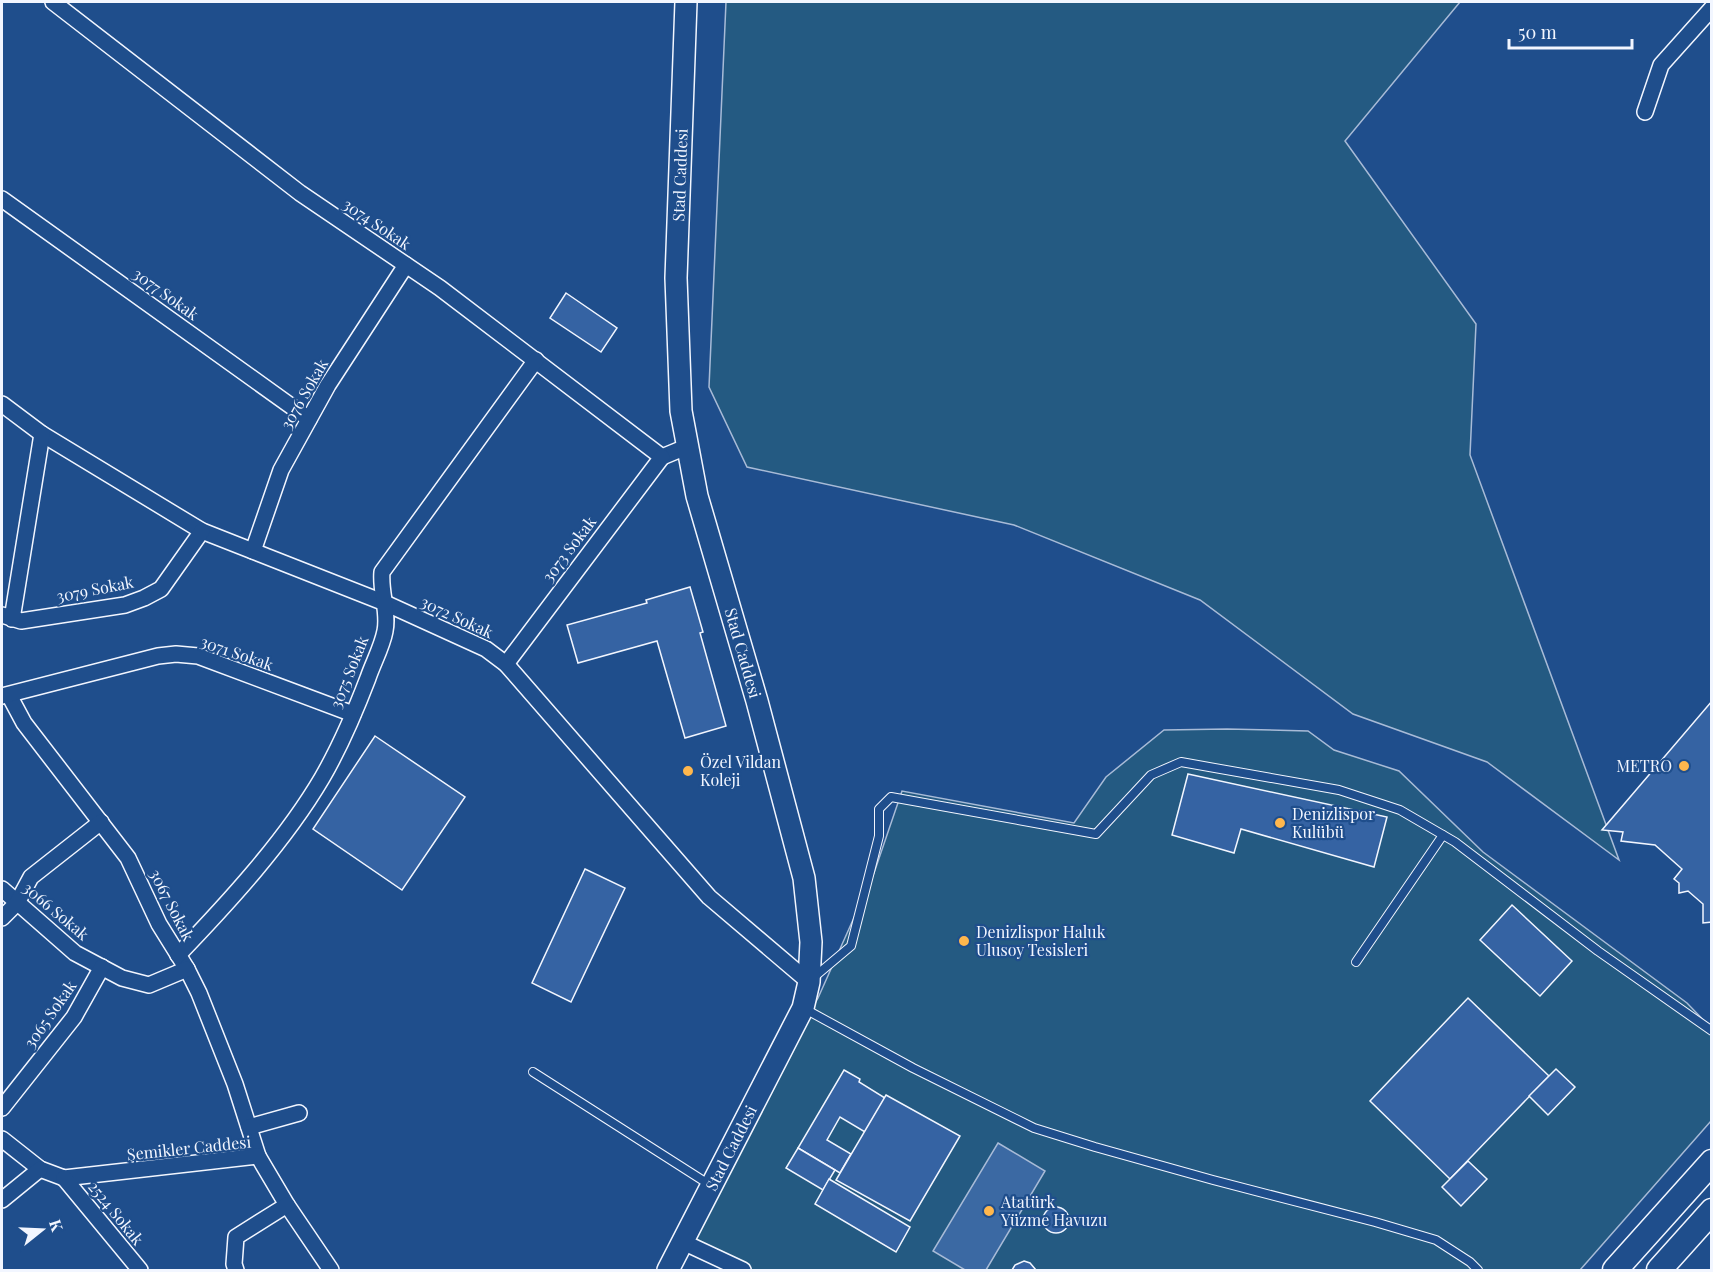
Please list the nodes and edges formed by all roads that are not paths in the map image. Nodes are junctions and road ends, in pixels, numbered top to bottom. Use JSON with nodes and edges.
{"nodes":[{"id":1,"x":53,"y":2,"type":"edge"},
{"id":2,"x":686,"y":2,"type":"edge"},
{"id":3,"x":1712,"y":8,"type":"edge"},
{"id":4,"x":1645,"y":112,"type":"dead end"},
{"id":5,"x":2,"y":199,"type":"edge"},
{"id":6,"x":406,"y":265,"type":"junction"},
{"id":7,"x":536,"y":360,"type":"junction"},
{"id":8,"x":2,"y":404,"type":"edge"},
{"id":9,"x":309,"y":419,"type":"junction"},
{"id":10,"x":42,"y":434,"type":"junction"},
{"id":11,"x":686,"y":447,"type":"junction"},
{"id":12,"x":662,"y":457,"type":"junction"},
{"id":13,"x":202,"y":531,"type":"junction"},
{"id":14,"x":253,"y":551,"type":"junction"},
{"id":15,"x":385,"y":603,"type":"junction"},
{"id":16,"x":7,"y":617,"type":"edge"},
{"id":17,"x":506,"y":664,"type":"junction"},
{"id":18,"x":5,"y":695,"type":"edge"},
{"id":19,"x":353,"y":714,"type":"junction"},
{"id":20,"x":101,"y":822,"type":"junction"},
{"id":21,"x":1443,"y":835,"type":"junction"},
{"id":22,"x":2,"y":889,"type":"edge"},
{"id":23,"x":17,"y":903,"type":"junction"},
{"id":24,"x":2,"y":918,"type":"edge"},
{"id":25,"x":177,"y":955,"type":"junction"},
{"id":26,"x":1356,"y":962,"type":"dead end"},
{"id":27,"x":102,"y":968,"type":"junction"},
{"id":28,"x":187,"y":969,"type":"junction"},
{"id":29,"x":809,"y":982,"type":"junction"},
{"id":30,"x":803,"y":1008,"type":"junction"},
{"id":31,"x":1712,"y":1031,"type":"edge"},
{"id":32,"x":532,"y":1072,"type":"dead end"},
{"id":33,"x":2,"y":1108,"type":"edge"},
{"id":34,"x":299,"y":1113,"type":"dead end"},
{"id":35,"x":249,"y":1127,"type":"junction"},
{"id":36,"x":2,"y":1139,"type":"edge"},
{"id":37,"x":258,"y":1156,"type":"junction"},
{"id":38,"x":1712,"y":1162,"type":"edge"},
{"id":39,"x":40,"y":1169,"type":"junction"},
{"id":40,"x":64,"y":1178,"type":"junction"},
{"id":41,"x":711,"y":1185,"type":"junction"},
{"id":42,"x":2,"y":1200,"type":"edge"},
{"id":43,"x":287,"y":1205,"type":"junction"},
{"id":44,"x":1712,"y":1211,"type":"edge"},
{"id":45,"x":683,"y":1242,"type":"junction"},
{"id":46,"x":140,"y":1270,"type":"edge"},
{"id":47,"x":236,"y":1270,"type":"edge"},
{"id":48,"x":331,"y":1270,"type":"edge"},
{"id":49,"x":668,"y":1270,"type":"edge"},
{"id":50,"x":743,"y":1270,"type":"edge"},
{"id":51,"x":1478,"y":1270,"type":"edge"},
{"id":52,"x":1615,"y":1270,"type":"edge"},
{"id":53,"x":1659,"y":1270,"type":"edge"}],
"edges":[{"from":1,"to":6,"type":"street","name":"3074 Sokak"},
{"from":2,"to":11,"type":"street","name":"Stad Caddesi"},
{"from":3,"to":4,"type":"street"},
{"from":5,"to":9,"type":"street","name":"3077 Sokak"},
{"from":6,"to":7,"type":"street","name":"3074 Sokak"},
{"from":6,"to":9,"type":"street","name":"3076 Sokak"},
{"from":7,"to":12,"type":"street","name":"3074 Sokak"},
{"from":7,"to":15,"type":"street","name":"3075 Sokak"},
{"from":8,"to":10,"type":"street","name":"3072 Sokak"},
{"from":9,"to":14,"type":"street","name":"3076 Sokak"},
{"from":10,"to":13,"type":"street","name":"3072 Sokak"},
{"from":10,"to":16,"type":"street"},
{"from":11,"to":12,"type":"street"},
{"from":11,"to":29,"type":"street","name":"Stad Caddesi"},
{"from":12,"to":17,"type":"street","name":"3073 Sokak"},
{"from":13,"to":14,"type":"street","name":"3072 Sokak"},
{"from":13,"to":16,"type":"street","name":"3079 Sokak"},
{"from":14,"to":15,"type":"street","name":"3072 Sokak"},
{"from":15,"to":17,"type":"street","name":"3072 Sokak"},
{"from":15,"to":19,"type":"street","name":"3075 Sokak"},
{"from":17,"to":29,"type":"street","name":"3072 Sokak"},
{"from":18,"to":19,"type":"street","name":"3071 Sokak"},
{"from":18,"to":20,"type":"street","name":"3067 Sokak"},
{"from":19,"to":25,"type":"street","name":"3075 Sokak"},
{"from":20,"to":23,"type":"street"},
{"from":20,"to":25,"type":"street","name":"3067 Sokak"},
{"from":21,"to":26,"type":"lane"},
{"from":21,"to":29,"type":"lane"},
{"from":21,"to":31,"type":"lane"},
{"from":22,"to":23,"type":"street","name":"3066 Sokak"},
{"from":23,"to":24,"type":"street"},
{"from":23,"to":27,"type":"street","name":"3066 Sokak"},
{"from":25,"to":28,"type":"street","name":"3067 Sokak"},
{"from":27,"to":28,"type":"street","name":"3066 Sokak"},
{"from":27,"to":33,"type":"street","name":"3065 Sokak"},
{"from":28,"to":35,"type":"street","name":"3067 Sokak"},
{"from":29,"to":30,"type":"street","name":"Stad Caddesi"},
{"from":30,"to":41,"type":"street","name":"Stad Caddesi"},
{"from":30,"to":51,"type":"lane"},
{"from":32,"to":41,"type":"lane"},
{"from":34,"to":35,"type":"street"},
{"from":35,"to":37,"type":"street","name":"3067 Sokak"},
{"from":36,"to":39,"type":"street","name":"Şemikler Caddesi"},
{"from":37,"to":40,"type":"street","name":"Şemikler Caddesi"},
{"from":37,"to":43,"type":"street","name":"Şemikler Caddesi"},
{"from":38,"to":52,"type":"main road"},
{"from":39,"to":40,"type":"street","name":"Şemikler Caddesi"},
{"from":39,"to":42,"type":"street"},
{"from":40,"to":46,"type":"street","name":"2524 Sokak"},
{"from":41,"to":45,"type":"street","name":"Stad Caddesi"},
{"from":43,"to":47,"type":"street"},
{"from":43,"to":48,"type":"street","name":"Şemikler Caddesi"},
{"from":44,"to":53,"type":"main road"},
{"from":45,"to":49,"type":"street","name":"Stad Caddesi"},
{"from":45,"to":50,"type":"street"}]}
